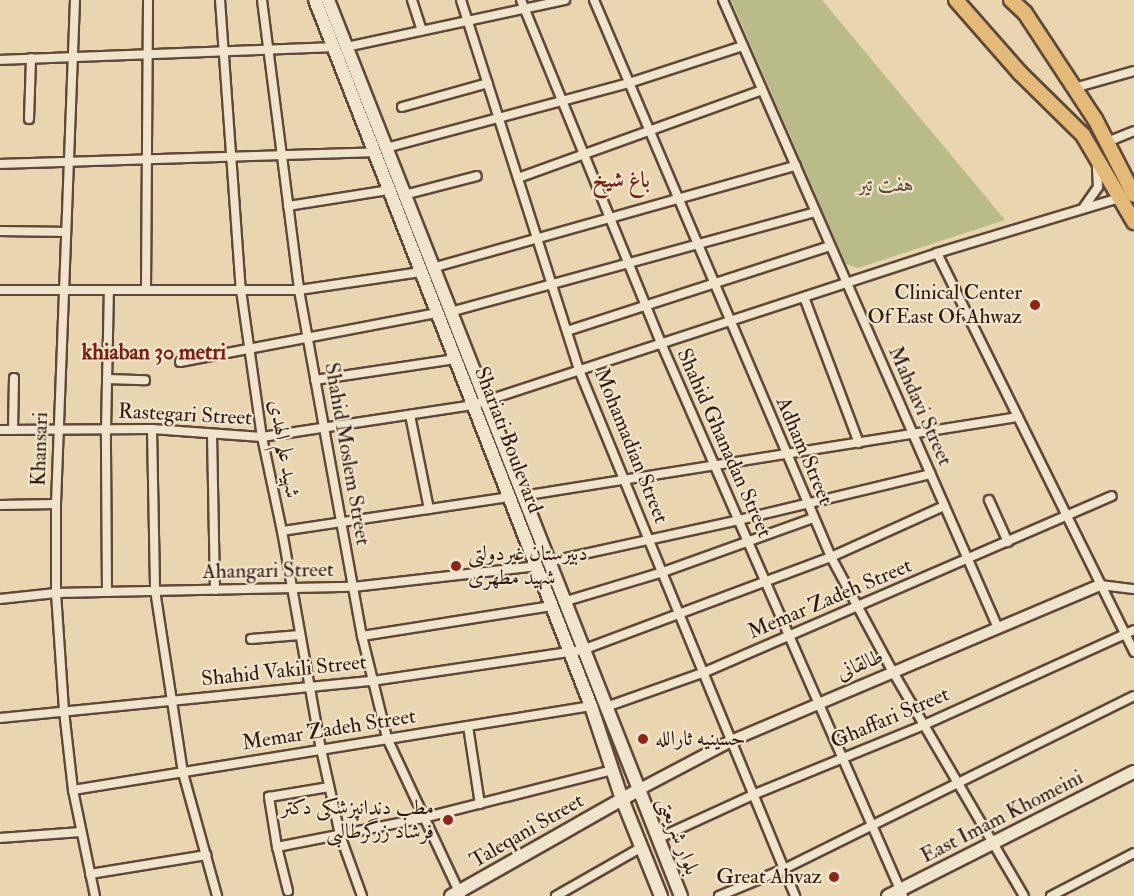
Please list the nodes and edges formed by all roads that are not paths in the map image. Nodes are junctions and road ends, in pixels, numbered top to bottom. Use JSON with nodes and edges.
{"nodes":[{"id":1,"x":75,"y":0,"type":"edge"},
{"id":2,"x":148,"y":0,"type":"edge"},
{"id":3,"x":220,"y":0,"type":"edge"},
{"id":4,"x":262,"y":0,"type":"edge"},
{"id":5,"x":315,"y":0,"type":"edge"},
{"id":6,"x":328,"y":0,"type":"edge"},
{"id":7,"x":412,"y":0,"type":"edge"},
{"id":8,"x":461,"y":0,"type":"edge"},
{"id":9,"x":565,"y":0,"type":"edge"},
{"id":10,"x":594,"y":0,"type":"edge"},
{"id":11,"x":723,"y":0,"type":"edge"},
{"id":12,"x":956,"y":0,"type":"edge"},
{"id":13,"x":1011,"y":0,"type":"edge"},
{"id":14,"x":1016,"y":0,"type":"edge"},
{"id":15,"x":523,"y":4,"type":"edge"},
{"id":16,"x":1025,"y":13,"type":"junction"},
{"id":17,"x":468,"y":21,"type":"junction"},
{"id":18,"x":422,"y":30,"type":"junction"},
{"id":19,"x":743,"y":46,"type":"junction"},
{"id":20,"x":340,"y":47,"type":"junction"},
{"id":21,"x":268,"y":50,"type":"junction"},
{"id":22,"x":224,"y":51,"type":"junction"},
{"id":23,"x":148,"y":54,"type":"junction"},
{"id":24,"x":73,"y":57,"type":"junction"},
{"id":25,"x":31,"y":58,"type":"junction"},
{"id":26,"x":0,"y":60,"type":"edge"},
{"id":27,"x":1134,"y":71,"type":"edge"},
{"id":28,"x":488,"y":83,"type":"junction"},
{"id":29,"x":629,"y":83,"type":"junction"},
{"id":30,"x":1074,"y":88,"type":"junction"},
{"id":31,"x":762,"y":90,"type":"junction"},
{"id":32,"x":562,"y":101,"type":"junction"},
{"id":33,"x":402,"y":107,"type":"dead end"},
{"id":34,"x":499,"y":118,"type":"junction"},
{"id":35,"x":29,"y":119,"type":"dead end"},
{"id":36,"x":649,"y":131,"type":"junction"},
{"id":37,"x":1134,"y":131,"type":"edge"},
{"id":38,"x":1107,"y":142,"type":"junction"},
{"id":39,"x":380,"y":150,"type":"junction"},
{"id":40,"x":1095,"y":152,"type":"junction"},
{"id":41,"x":584,"y":154,"type":"junction"},
{"id":42,"x":282,"y":155,"type":"junction"},
{"id":43,"x":231,"y":157,"type":"junction"},
{"id":44,"x":147,"y":159,"type":"junction"},
{"id":45,"x":69,"y":162,"type":"junction"},
{"id":46,"x":0,"y":164,"type":"edge"},
{"id":47,"x":796,"y":166,"type":"junction"},
{"id":48,"x":477,"y":176,"type":"dead end"},
{"id":49,"x":518,"y":178,"type":"junction"},
{"id":50,"x":389,"y":190,"type":"junction"},
{"id":51,"x":1134,"y":194,"type":"edge"},
{"id":52,"x":405,"y":195,"type":"junction"},
{"id":53,"x":1119,"y":198,"type":"junction"},
{"id":54,"x":678,"y":199,"type":"junction"},
{"id":55,"x":288,"y":206,"type":"junction"},
{"id":56,"x":1084,"y":208,"type":"junction"},
{"id":57,"x":816,"y":212,"type":"junction"},
{"id":58,"x":610,"y":218,"type":"junction"},
{"id":59,"x":1134,"y":222,"type":"edge"},
{"id":60,"x":0,"y":231,"type":"edge"},
{"id":61,"x":66,"y":232,"type":"junction"},
{"id":62,"x":537,"y":238,"type":"junction"},
{"id":63,"x":698,"y":246,"type":"junction"},
{"id":64,"x":831,"y":246,"type":"junction"},
{"id":65,"x":937,"y":253,"type":"junction"},
{"id":66,"x":629,"y":265,"type":"junction"},
{"id":67,"x":427,"y":270,"type":"junction"},
{"id":68,"x":713,"y":284,"type":"junction"},
{"id":69,"x":847,"y":284,"type":"junction"},
{"id":70,"x":552,"y":285,"type":"junction"},
{"id":71,"x":0,"y":290,"type":"edge"},
{"id":72,"x":64,"y":290,"type":"junction"},
{"id":73,"x":109,"y":290,"type":"junction"},
{"id":74,"x":146,"y":290,"type":"junction"},
{"id":75,"x":241,"y":290,"type":"junction"},
{"id":76,"x":299,"y":290,"type":"junction"},
{"id":77,"x":804,"y":297,"type":"junction"},
{"id":78,"x":645,"y":306,"type":"junction"},
{"id":79,"x":444,"y":313,"type":"junction"},
{"id":80,"x":729,"y":321,"type":"junction"},
{"id":81,"x":567,"y":331,"type":"junction"},
{"id":82,"x":308,"y":338,"type":"junction"},
{"id":83,"x":661,"y":343,"type":"junction"},
{"id":84,"x":250,"y":349,"type":"junction"},
{"id":85,"x":455,"y":358,"type":"junction"},
{"id":86,"x":180,"y":362,"type":"dead end"},
{"id":87,"x":579,"y":370,"type":"junction"},
{"id":88,"x":14,"y":378,"type":"dead end"},
{"id":89,"x":107,"y":379,"type":"junction"},
{"id":90,"x":145,"y":380,"type":"dead end"},
{"id":91,"x":315,"y":380,"type":"junction"},
{"id":92,"x":479,"y":403,"type":"junction"},
{"id":93,"x":411,"y":415,"type":"junction"},
{"id":94,"x":1018,"y":417,"type":"junction"},
{"id":95,"x":324,"y":428,"type":"junction"},
{"id":96,"x":152,"y":429,"type":"junction"},
{"id":97,"x":0,"y":430,"type":"edge"},
{"id":98,"x":13,"y":430,"type":"junction"},
{"id":99,"x":59,"y":430,"type":"junction"},
{"id":100,"x":106,"y":430,"type":"junction"},
{"id":101,"x":212,"y":434,"type":"junction"},
{"id":102,"x":913,"y":434,"type":"junction"},
{"id":103,"x":262,"y":437,"type":"junction"},
{"id":104,"x":859,"y":443,"type":"junction"},
{"id":105,"x":786,"y":454,"type":"junction"},
{"id":106,"x":715,"y":465,"type":"junction"},
{"id":107,"x":930,"y":474,"type":"junction"},
{"id":108,"x":625,"y":480,"type":"junction"},
{"id":109,"x":1111,"y":496,"type":"dead end"},
{"id":110,"x":515,"y":497,"type":"junction"},
{"id":111,"x":989,"y":500,"type":"dead end"},
{"id":112,"x":0,"y":504,"type":"edge"},
{"id":113,"x":56,"y":504,"type":"junction"},
{"id":114,"x":806,"y":504,"type":"junction"},
{"id":115,"x":944,"y":506,"type":"junction"},
{"id":116,"x":429,"y":509,"type":"junction"},
{"id":117,"x":1066,"y":517,"type":"junction"},
{"id":118,"x":813,"y":518,"type":"junction"},
{"id":119,"x":739,"y":520,"type":"junction"},
{"id":120,"x":341,"y":522,"type":"junction"},
{"id":121,"x":282,"y":531,"type":"junction"},
{"id":122,"x":650,"y":539,"type":"junction"},
{"id":123,"x":748,"y":542,"type":"junction"},
{"id":124,"x":1008,"y":542,"type":"junction"},
{"id":125,"x":831,"y":557,"type":"junction"},
{"id":126,"x":968,"y":559,"type":"junction"},
{"id":127,"x":542,"y":564,"type":"junction"},
{"id":128,"x":663,"y":572,"type":"junction"},
{"id":129,"x":766,"y":582,"type":"junction"},
{"id":130,"x":1100,"y":585,"type":"junction"},
{"id":131,"x":353,"y":587,"type":"junction"},
{"id":132,"x":292,"y":589,"type":"junction"},
{"id":133,"x":1134,"y":589,"type":"edge"},
{"id":134,"x":215,"y":590,"type":"junction"},
{"id":135,"x":155,"y":591,"type":"junction"},
{"id":136,"x":107,"y":592,"type":"junction"},
{"id":137,"x":56,"y":593,"type":"junction"},
{"id":138,"x":0,"y":599,"type":"edge"},
{"id":139,"x":558,"y":604,"type":"junction"},
{"id":140,"x":856,"y":607,"type":"junction"},
{"id":141,"x":680,"y":614,"type":"junction"},
{"id":142,"x":998,"y":628,"type":"junction"},
{"id":143,"x":1134,"y":630,"type":"edge"},
{"id":144,"x":1125,"y":634,"type":"junction"},
{"id":145,"x":300,"y":636,"type":"junction"},
{"id":146,"x":362,"y":636,"type":"junction"},
{"id":147,"x":789,"y":636,"type":"junction"},
{"id":148,"x":251,"y":639,"type":"dead end"},
{"id":149,"x":576,"y":651,"type":"junction"},
{"id":150,"x":1134,"y":652,"type":"edge"},
{"id":151,"x":705,"y":672,"type":"junction"},
{"id":152,"x":893,"y":672,"type":"junction"},
{"id":153,"x":372,"y":681,"type":"junction"},
{"id":154,"x":308,"y":687,"type":"junction"},
{"id":155,"x":1134,"y":696,"type":"edge"},
{"id":156,"x":172,"y":701,"type":"junction"},
{"id":157,"x":819,"y":704,"type":"junction"},
{"id":158,"x":591,"y":706,"type":"junction"},
{"id":159,"x":606,"y":707,"type":"junction"},
{"id":160,"x":64,"y":711,"type":"junction"},
{"id":161,"x":0,"y":718,"type":"edge"},
{"id":162,"x":924,"y":725,"type":"junction"},
{"id":163,"x":468,"y":726,"type":"junction"},
{"id":164,"x":387,"y":738,"type":"junction"},
{"id":165,"x":733,"y":740,"type":"junction"},
{"id":166,"x":321,"y":749,"type":"junction"},
{"id":167,"x":842,"y":758,"type":"junction"},
{"id":168,"x":613,"y":770,"type":"junction"},
{"id":169,"x":1134,"y":772,"type":"edge"},
{"id":170,"x":183,"y":773,"type":"junction"},
{"id":171,"x":958,"y":783,"type":"junction"},
{"id":172,"x":329,"y":787,"type":"junction"},
{"id":173,"x":639,"y":789,"type":"junction"},
{"id":174,"x":73,"y":790,"type":"junction"},
{"id":175,"x":754,"y":794,"type":"junction"},
{"id":176,"x":622,"y":799,"type":"junction"},
{"id":177,"x":480,"y":804,"type":"junction"},
{"id":178,"x":423,"y":818,"type":"junction"},
{"id":179,"x":872,"y":826,"type":"junction"},
{"id":180,"x":81,"y":831,"type":"junction"},
{"id":181,"x":340,"y":835,"type":"junction"},
{"id":182,"x":0,"y":838,"type":"edge"},
{"id":183,"x":659,"y":838,"type":"junction"},
{"id":184,"x":993,"y":843,"type":"junction"},
{"id":185,"x":276,"y":847,"type":"junction"},
{"id":186,"x":642,"y":847,"type":"junction"},
{"id":187,"x":1134,"y":853,"type":"edge"},
{"id":188,"x":206,"y":855,"type":"junction"},
{"id":189,"x":784,"y":869,"type":"junction"},
{"id":190,"x":90,"y":874,"type":"junction"},
{"id":191,"x":288,"y":891,"type":"dead end"},
{"id":192,"x":901,"y":893,"type":"edge"},
{"id":193,"x":457,"y":895,"type":"edge"},
{"id":194,"x":94,"y":896,"type":"edge"},
{"id":195,"x":217,"y":896,"type":"edge"},
{"id":196,"x":362,"y":896,"type":"edge"},
{"id":197,"x":556,"y":896,"type":"edge"},
{"id":198,"x":661,"y":896,"type":"edge"},
{"id":199,"x":681,"y":896,"type":"edge"},
{"id":200,"x":719,"y":896,"type":"edge"},
{"id":201,"x":795,"y":896,"type":"edge"},
{"id":202,"x":888,"y":896,"type":"edge"},
{"id":203,"x":1024,"y":896,"type":"edge"},
{"id":204,"x":1051,"y":896,"type":"edge"}],
"edges":[{"from":1,"to":24,"type":"street","name":"Khansari"},
{"from":2,"to":23,"type":"street"},
{"from":3,"to":22,"type":"street","name":"شهید علم الهدی"},
{"from":4,"to":21,"type":"street","name":"Shahid Moslem Street"},
{"from":5,"to":20,"type":"main road","name":"Shariati Boulevard"},
{"from":6,"to":20,"type":"main road","name":"Shariati Boulevard"},
{"from":7,"to":18,"type":"street"},
{"from":8,"to":17,"type":"street","name":"Mohamadian Street"},
{"from":9,"to":15,"type":"street"},
{"from":10,"to":29,"type":"street","name":"Adham Street"},
{"from":11,"to":19,"type":"street","name":"Mahdavi Street"},
{"from":12,"to":40,"type":"highway"},
{"from":13,"to":16,"type":"highway"},
{"from":14,"to":16,"type":"street"},
{"from":15,"to":17,"type":"street"},
{"from":15,"to":32,"type":"street","name":"Shahid Ghanadan Street"},
{"from":16,"to":30,"type":"highway"},
{"from":17,"to":18,"type":"street"},
{"from":17,"to":28,"type":"street","name":"Mohamadian Street"},
{"from":18,"to":20,"type":"street"},
{"from":19,"to":29,"type":"street"},
{"from":19,"to":31,"type":"street","name":"Mahdavi Street"},
{"from":20,"to":21,"type":"street"},
{"from":20,"to":39,"type":"main road","name":"Shariati Boulevard"},
{"from":21,"to":22,"type":"street"},
{"from":21,"to":42,"type":"street","name":"Shahid Moslem Street"},
{"from":22,"to":23,"type":"street"},
{"from":22,"to":43,"type":"street","name":"شهید علم الهدی"},
{"from":23,"to":24,"type":"street"},
{"from":23,"to":44,"type":"street"},
{"from":24,"to":25,"type":"street"},
{"from":24,"to":45,"type":"street","name":"Khansari"},
{"from":25,"to":26,"type":"street"},
{"from":25,"to":35,"type":"street"},
{"from":27,"to":30,"type":"street"},
{"from":28,"to":33,"type":"street"},
{"from":28,"to":34,"type":"street","name":"Mohamadian Street"},
{"from":29,"to":32,"type":"street"},
{"from":29,"to":36,"type":"street","name":"Adham Street"},
{"from":30,"to":38,"type":"highway"},
{"from":31,"to":36,"type":"street"},
{"from":31,"to":47,"type":"street","name":"Mahdavi Street"},
{"from":32,"to":34,"type":"street"},
{"from":32,"to":41,"type":"street","name":"Shahid Ghanadan Street"},
{"from":34,"to":39,"type":"street"},
{"from":34,"to":49,"type":"street","name":"Mohamadian Street"},
{"from":36,"to":41,"type":"street"},
{"from":36,"to":54,"type":"street","name":"Adham Street"},
{"from":37,"to":38,"type":"street"},
{"from":38,"to":51,"type":"highway"},
{"from":39,"to":42,"type":"street"},
{"from":39,"to":50,"type":"main road","name":"Shariati Boulevard"},
{"from":39,"to":52,"type":"main road","name":"Shariati Boulevard"},
{"from":40,"to":53,"type":"highway"},
{"from":40,"to":56,"type":"street"},
{"from":41,"to":49,"type":"street"},
{"from":41,"to":58,"type":"street","name":"Shahid Ghanadan Street"},
{"from":42,"to":43,"type":"street"},
{"from":42,"to":55,"type":"street","name":"Shahid Moslem Street"},
{"from":43,"to":44,"type":"street"},
{"from":43,"to":75,"type":"street","name":"شهید علم الهدی"},
{"from":44,"to":45,"type":"street"},
{"from":44,"to":74,"type":"street"},
{"from":45,"to":46,"type":"street"},
{"from":45,"to":61,"type":"street","name":"Khansari"},
{"from":47,"to":54,"type":"street"},
{"from":47,"to":57,"type":"street","name":"Mahdavi Street"},
{"from":48,"to":52,"type":"street"},
{"from":49,"to":62,"type":"street","name":"Mohamadian Street"},
{"from":50,"to":55,"type":"street"},
{"from":50,"to":67,"type":"main road","name":"Shariati Boulevard"},
{"from":51,"to":53,"type":"street","name":"Rastegari Street"},
{"from":52,"to":67,"type":"main road","name":"Shariati Boulevard"},
{"from":53,"to":56,"type":"street","name":"Rastegari Street"},
{"from":53,"to":59,"type":"highway"},
{"from":54,"to":58,"type":"street"},
{"from":54,"to":63,"type":"street","name":"Adham Street"},
{"from":55,"to":76,"type":"street","name":"Shahid Moslem Street"},
{"from":56,"to":65,"type":"street","name":"Rastegari Street"},
{"from":57,"to":63,"type":"street"},
{"from":57,"to":64,"type":"street","name":"Mahdavi Street"},
{"from":58,"to":62,"type":"street"},
{"from":58,"to":66,"type":"street","name":"Shahid Ghanadan Street"},
{"from":60,"to":61,"type":"street"},
{"from":61,"to":72,"type":"street","name":"Khansari"},
{"from":62,"to":67,"type":"street"},
{"from":62,"to":70,"type":"street","name":"Mohamadian Street"},
{"from":63,"to":66,"type":"street"},
{"from":63,"to":68,"type":"street","name":"Adham Street"},
{"from":64,"to":68,"type":"street"},
{"from":64,"to":69,"type":"street","name":"Mahdavi Street"},
{"from":65,"to":69,"type":"street","name":"Rastegari Street"},
{"from":65,"to":94,"type":"street"},
{"from":66,"to":70,"type":"street"},
{"from":66,"to":78,"type":"street","name":"Shahid Ghanadan Street"},
{"from":67,"to":76,"type":"street"},
{"from":67,"to":79,"type":"main road","name":"Shariati Boulevard"},
{"from":68,"to":78,"type":"street"},
{"from":68,"to":80,"type":"street","name":"Adham Street"},
{"from":69,"to":77,"type":"street","name":"Rastegari Street"},
{"from":69,"to":102,"type":"street","name":"Mahdavi Street"},
{"from":70,"to":79,"type":"street"},
{"from":70,"to":81,"type":"street","name":"Mohamadian Street"},
{"from":71,"to":72,"type":"street"},
{"from":72,"to":73,"type":"street"},
{"from":72,"to":99,"type":"street","name":"Khansari"},
{"from":73,"to":74,"type":"street"},
{"from":73,"to":89,"type":"street"},
{"from":74,"to":75,"type":"street"},
{"from":75,"to":76,"type":"street"},
{"from":75,"to":84,"type":"street","name":"شهید علم الهدی"},
{"from":76,"to":82,"type":"street","name":"Shahid Moslem Street"},
{"from":77,"to":80,"type":"street","name":"Rastegari Street"},
{"from":77,"to":104,"type":"street"},
{"from":78,"to":81,"type":"street"},
{"from":78,"to":83,"type":"street","name":"Shahid Ghanadan Street"},
{"from":79,"to":82,"type":"street"},
{"from":79,"to":85,"type":"main road","name":"Shariati Boulevard"},
{"from":79,"to":92,"type":"main road","name":"Shariati Boulevard"},
{"from":80,"to":83,"type":"street","name":"Rastegari Street"},
{"from":80,"to":105,"type":"street","name":"Adham Street"},
{"from":81,"to":87,"type":"street","name":"Mohamadian Street"},
{"from":82,"to":84,"type":"street"},
{"from":82,"to":91,"type":"street","name":"Shahid Moslem Street"},
{"from":83,"to":87,"type":"street","name":"Rastegari Street"},
{"from":83,"to":106,"type":"street","name":"Shahid Ghanadan Street"},
{"from":84,"to":86,"type":"street"},
{"from":84,"to":103,"type":"street","name":"شهید علم الهدی"},
{"from":85,"to":91,"type":"street"},
{"from":85,"to":92,"type":"main road","name":"Shariati Boulevard"},
{"from":87,"to":92,"type":"street","name":"Rastegari Street"},
{"from":87,"to":108,"type":"street","name":"Mohamadian Street"},
{"from":88,"to":98,"type":"street"},
{"from":89,"to":90,"type":"street"},
{"from":89,"to":100,"type":"street"},
{"from":91,"to":95,"type":"street","name":"Shahid Moslem Street"},
{"from":92,"to":93,"type":"street","name":"Rastegari Street"},
{"from":92,"to":110,"type":"main road","name":"Shariati Boulevard"},
{"from":93,"to":95,"type":"street","name":"Rastegari Street"},
{"from":93,"to":116,"type":"street"},
{"from":94,"to":102,"type":"street"},
{"from":94,"to":117,"type":"street"},
{"from":95,"to":103,"type":"street","name":"Rastegari Street"},
{"from":95,"to":120,"type":"street","name":"Shahid Moslem Street"},
{"from":96,"to":100,"type":"street","name":"Rastegari Street"},
{"from":96,"to":101,"type":"street","name":"Rastegari Street"},
{"from":96,"to":135,"type":"street"},
{"from":97,"to":98,"type":"street","name":"Rastegari Street"},
{"from":98,"to":99,"type":"street","name":"Rastegari Street"},
{"from":99,"to":100,"type":"street","name":"Rastegari Street"},
{"from":99,"to":113,"type":"street","name":"Khansari"},
{"from":100,"to":136,"type":"street"},
{"from":101,"to":103,"type":"street","name":"Rastegari Street"},
{"from":101,"to":134,"type":"street"},
{"from":102,"to":104,"type":"street"},
{"from":102,"to":107,"type":"street","name":"Mahdavi Street"},
{"from":103,"to":121,"type":"street","name":"شهید علم الهدی"},
{"from":104,"to":105,"type":"street"},
{"from":105,"to":106,"type":"street"},
{"from":105,"to":114,"type":"street","name":"Adham Street"},
{"from":106,"to":108,"type":"street"},
{"from":106,"to":119,"type":"street","name":"Shahid Ghanadan Street"},
{"from":107,"to":114,"type":"street","name":"Ahangari Street"},
{"from":107,"to":115,"type":"street","name":"Mahdavi Street"},
{"from":108,"to":110,"type":"street"},
{"from":108,"to":122,"type":"street","name":"Mohamadian Street"},
{"from":109,"to":117,"type":"street","name":"Memar Zadeh Street"},
{"from":110,"to":116,"type":"street"},
{"from":110,"to":127,"type":"main road","name":"Shariati Boulevard"},
{"from":111,"to":124,"type":"street"},
{"from":112,"to":113,"type":"street"},
{"from":113,"to":137,"type":"street","name":"Khansari"},
{"from":114,"to":118,"type":"street","name":"Adham Street"},
{"from":114,"to":119,"type":"street","name":"Ahangari Street"},
{"from":115,"to":125,"type":"street","name":"Shahid Vakili Street"},
{"from":115,"to":126,"type":"street","name":"Mahdavi Street"},
{"from":116,"to":120,"type":"street"},
{"from":117,"to":124,"type":"street","name":"Memar Zadeh Street"},
{"from":117,"to":130,"type":"street"},
{"from":118,"to":123,"type":"street"},
{"from":118,"to":125,"type":"street","name":"Adham Street"},
{"from":119,"to":122,"type":"street","name":"Ahangari Street"},
{"from":119,"to":123,"type":"street","name":"Shahid Ghanadan Street"},
{"from":120,"to":121,"type":"street"},
{"from":120,"to":131,"type":"street","name":"Shahid Moslem Street"},
{"from":121,"to":132,"type":"street","name":"شهید علم الهدی"},
{"from":122,"to":127,"type":"street","name":"Ahangari Street"},
{"from":122,"to":128,"type":"street","name":"Mohamadian Street"},
{"from":123,"to":128,"type":"street"},
{"from":123,"to":129,"type":"street","name":"Shahid Ghanadan Street"},
{"from":124,"to":126,"type":"street","name":"Memar Zadeh Street"},
{"from":125,"to":129,"type":"street","name":"Shahid Vakili Street"},
{"from":125,"to":140,"type":"street","name":"Adham Street"},
{"from":126,"to":140,"type":"street","name":"Memar Zadeh Street"},
{"from":126,"to":142,"type":"street","name":"Mahdavi Street"},
{"from":127,"to":131,"type":"street","name":"Ahangari Street"},
{"from":127,"to":139,"type":"main road","name":"Shariati Boulevard"},
{"from":128,"to":139,"type":"street"},
{"from":128,"to":141,"type":"street","name":"Mohamadian Street"},
{"from":129,"to":141,"type":"street","name":"Shahid Vakili Street"},
{"from":129,"to":147,"type":"street","name":"Shahid Ghanadan Street"},
{"from":130,"to":133,"type":"street"},
{"from":130,"to":142,"type":"street","name":"طالقانی"},
{"from":130,"to":144,"type":"street"},
{"from":131,"to":132,"type":"street","name":"Ahangari Street"},
{"from":131,"to":146,"type":"street","name":"Shahid Moslem Street"},
{"from":132,"to":134,"type":"street","name":"Ahangari Street"},
{"from":132,"to":145,"type":"street","name":"شهید علم الهدی"},
{"from":134,"to":135,"type":"street","name":"Ahangari Street"},
{"from":135,"to":136,"type":"street","name":"Ahangari Street"},
{"from":135,"to":156,"type":"street"},
{"from":136,"to":137,"type":"street","name":"Ahangari Street"},
{"from":137,"to":138,"type":"street","name":"Ahangari Street"},
{"from":137,"to":160,"type":"street","name":"Khansari"},
{"from":139,"to":146,"type":"street"},
{"from":139,"to":149,"type":"main road","name":"Shariati Boulevard"},
{"from":140,"to":147,"type":"street","name":"Memar Zadeh Street"},
{"from":140,"to":152,"type":"street","name":"Adham Street"},
{"from":141,"to":149,"type":"street","name":"Shahid Vakili Street"},
{"from":141,"to":151,"type":"street","name":"Mohamadian Street"},
{"from":142,"to":152,"type":"street","name":"طالقانی"},
{"from":143,"to":144,"type":"street","name":"Ghaffari Street"},
{"from":144,"to":150,"type":"street"},
{"from":144,"to":162,"type":"street","name":"Ghaffari Street"},
{"from":145,"to":148,"type":"street"},
{"from":145,"to":154,"type":"street","name":"شهید علم الهدی"},
{"from":146,"to":153,"type":"street","name":"Shahid Moslem Street"},
{"from":147,"to":151,"type":"street","name":"Memar Zadeh Street"},
{"from":147,"to":157,"type":"street","name":"Shahid Ghanadan Street"},
{"from":149,"to":153,"type":"street","name":"Shahid Vakili Street"},
{"from":149,"to":158,"type":"main road","name":"Shariati Boulevard"},
{"from":149,"to":159,"type":"main road","name":"Shariati Boulevard"},
{"from":151,"to":159,"type":"street","name":"Memar Zadeh Street"},
{"from":151,"to":165,"type":"street","name":"Mohamadian Street"},
{"from":152,"to":157,"type":"street","name":"طالقانی"},
{"from":152,"to":162,"type":"street","name":"Adham Street"},
{"from":153,"to":154,"type":"street","name":"Shahid Vakili Street"},
{"from":153,"to":164,"type":"street","name":"Shahid Moslem Street"},
{"from":154,"to":156,"type":"street","name":"Shahid Vakili Street"},
{"from":154,"to":166,"type":"street","name":"شهید علم الهدی"},
{"from":155,"to":171,"type":"street"},
{"from":156,"to":160,"type":"street","name":"Shahid Vakili Street"},
{"from":156,"to":170,"type":"street"},
{"from":157,"to":165,"type":"street","name":"طالقانی"},
{"from":157,"to":167,"type":"street","name":"Shahid Ghanadan Street"},
{"from":158,"to":163,"type":"street","name":"Memar Zadeh Street"},
{"from":158,"to":168,"type":"main road","name":"Shariati Boulevard"},
{"from":159,"to":173,"type":"main road","name":"Shariati Boulevard"},
{"from":160,"to":161,"type":"street","name":"Shahid Vakili Street"},
{"from":160,"to":174,"type":"street","name":"Khansari"},
{"from":162,"to":167,"type":"street","name":"Ghaffari Street"},
{"from":162,"to":171,"type":"street","name":"Adham Street"},
{"from":163,"to":164,"type":"street","name":"Memar Zadeh Street"},
{"from":163,"to":177,"type":"street"},
{"from":164,"to":166,"type":"street","name":"Memar Zadeh Street"},
{"from":164,"to":178,"type":"street","name":"Shahid Moslem Street"},
{"from":165,"to":173,"type":"street","name":"طالقانی"},
{"from":165,"to":175,"type":"street","name":"Mohamadian Street"},
{"from":166,"to":170,"type":"street","name":"Memar Zadeh Street"},
{"from":166,"to":172,"type":"street","name":"شهید علم الهدی"},
{"from":167,"to":175,"type":"street","name":"Ghaffari Street"},
{"from":167,"to":179,"type":"street","name":"Shahid Ghanadan Street"},
{"from":168,"to":176,"type":"main road","name":"Shariati Boulevard"},
{"from":168,"to":177,"type":"street"},
{"from":169,"to":184,"type":"main road","name":"East Imam Khomeini"},
{"from":170,"to":174,"type":"street","name":"Memar Zadeh Street"},
{"from":170,"to":188,"type":"street"},
{"from":171,"to":179,"type":"street"},
{"from":171,"to":184,"type":"street","name":"Adham Street"},
{"from":172,"to":181,"type":"street","name":"شهید علم الهدی"},
{"from":172,"to":185,"type":"street"},
{"from":173,"to":176,"type":"main road","name":"Taleqani Street"},
{"from":173,"to":183,"type":"main road","name":"بلوار شریعتی"},
{"from":174,"to":180,"type":"street","name":"Khansari"},
{"from":175,"to":183,"type":"street","name":"Ghaffari Street"},
{"from":175,"to":189,"type":"street","name":"Mohamadian Street"},
{"from":176,"to":186,"type":"main road","name":"Shariati Boulevard"},
{"from":176,"to":193,"type":"main road","name":"Taleqani Street"},
{"from":177,"to":178,"type":"street"},
{"from":178,"to":181,"type":"street"},
{"from":178,"to":193,"type":"street","name":"Shahid Moslem Street"},
{"from":179,"to":189,"type":"street"},
{"from":179,"to":192,"type":"street","name":"Shahid Ghanadan Street"},
{"from":180,"to":182,"type":"street"},
{"from":180,"to":190,"type":"street","name":"Khansari"},
{"from":181,"to":185,"type":"street"},
{"from":181,"to":196,"type":"street","name":"شهید علم الهدی"},
{"from":183,"to":199,"type":"main road","name":"بلوار شریعتی"},
{"from":184,"to":192,"type":"main road","name":"East Imam Khomeini"},
{"from":184,"to":203,"type":"street","name":"Adham Street"},
{"from":185,"to":191,"type":"street"},
{"from":186,"to":197,"type":"street"},
{"from":186,"to":198,"type":"main road","name":"Shariati Boulevard"},
{"from":187,"to":204,"type":"street"},
{"from":188,"to":190,"type":"street"},
{"from":188,"to":195,"type":"street"},
{"from":189,"to":200,"type":"street"},
{"from":189,"to":201,"type":"street","name":"Mohamadian Street"},
{"from":190,"to":194,"type":"street","name":"Khansari"},
{"from":192,"to":202,"type":"main road","name":"East Imam Khomeini"}]}
